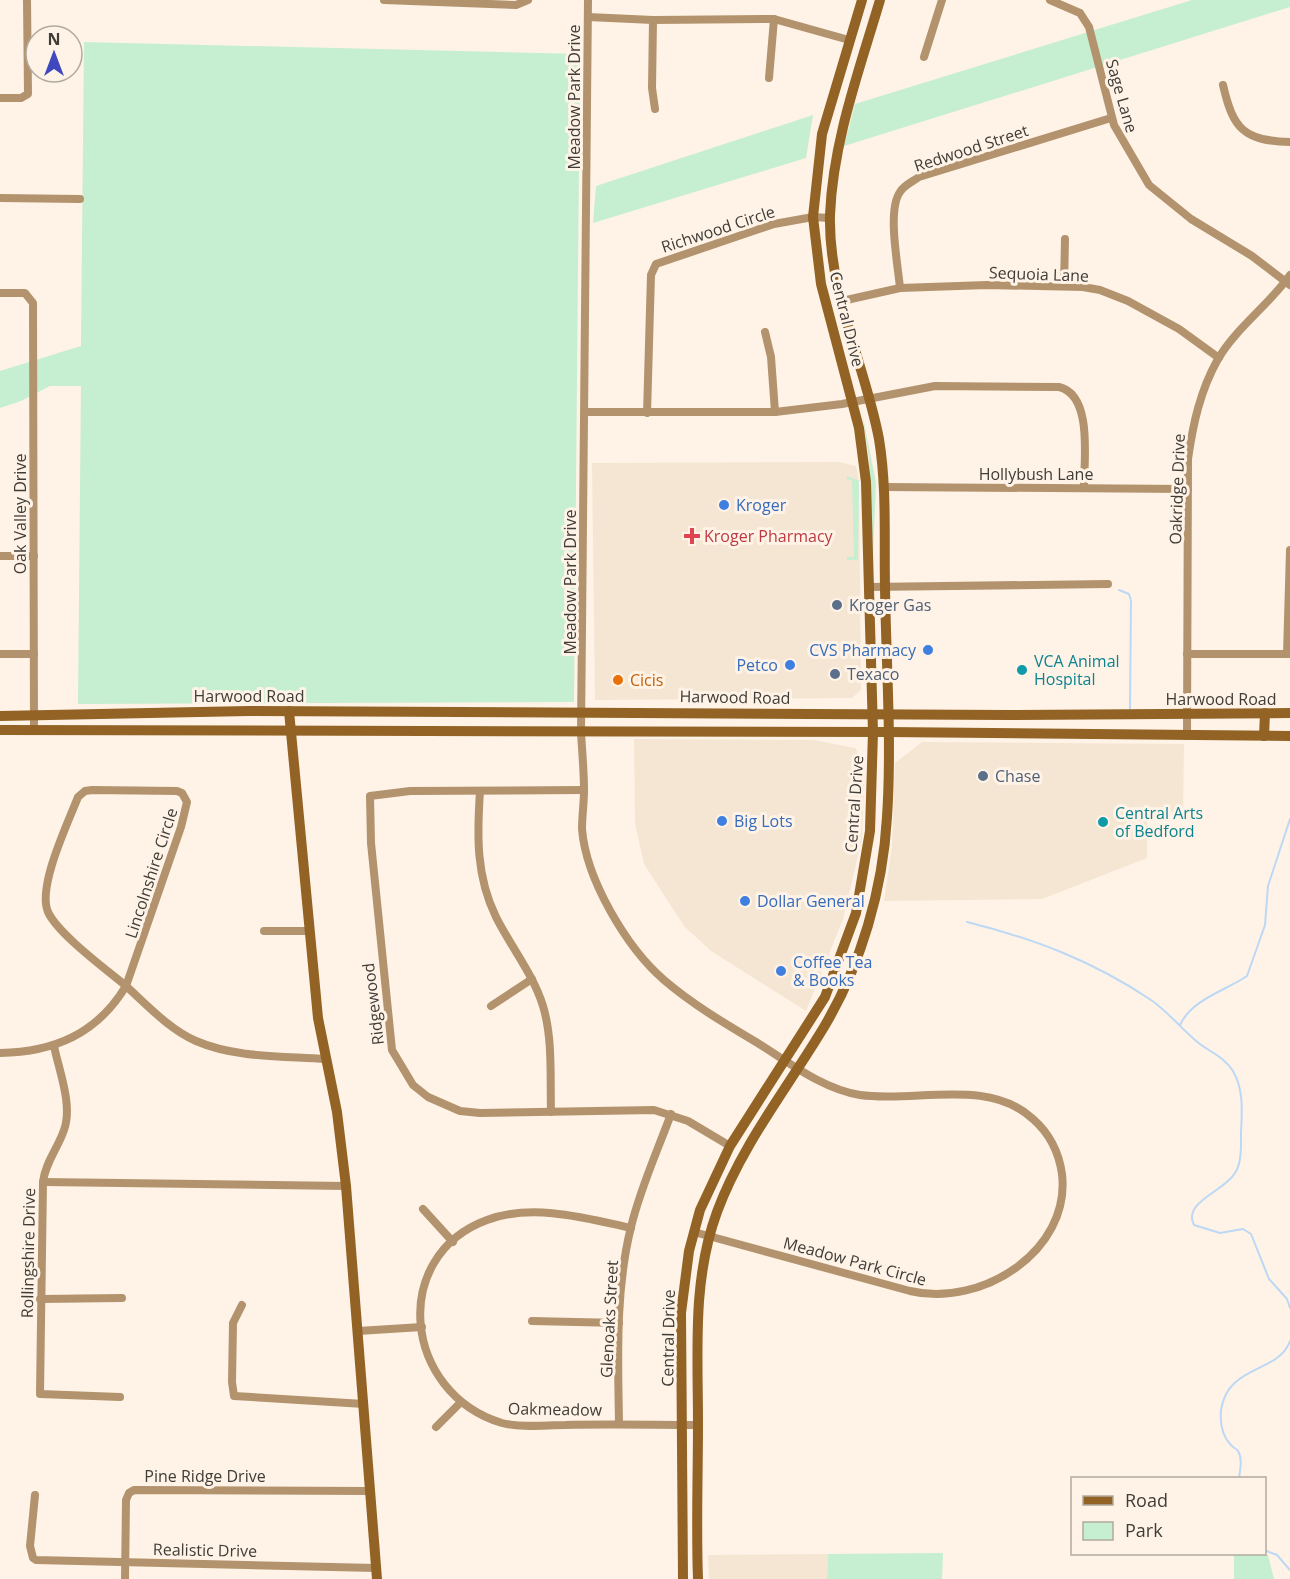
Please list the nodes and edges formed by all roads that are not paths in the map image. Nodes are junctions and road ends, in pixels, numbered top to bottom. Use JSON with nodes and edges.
{"nodes":[{"id":1,"x":27,"y":0,"type":"edge"},
{"id":2,"x":384,"y":0,"type":"edge"},
{"id":3,"x":588,"y":0,"type":"edge"},
{"id":4,"x":862,"y":0,"type":"edge"},
{"id":5,"x":880,"y":0,"type":"edge"},
{"id":6,"x":942,"y":0,"type":"edge"},
{"id":7,"x":528,"y":1,"type":"edge"},
{"id":8,"x":1055,"y":1,"type":"edge"},
{"id":9,"x":588,"y":16,"type":"junction"},
{"id":10,"x":774,"y":19,"type":"junction"},
{"id":11,"x":653,"y":20,"type":"junction"},
{"id":12,"x":849,"y":40,"type":"junction"},
{"id":13,"x":924,"y":57,"type":"dead end"},
{"id":14,"x":769,"y":78,"type":"dead end"},
{"id":15,"x":1223,"y":85,"type":"dead end"},
{"id":16,"x":0,"y":98,"type":"edge"},
{"id":17,"x":655,"y":109,"type":"dead end"},
{"id":18,"x":1111,"y":118,"type":"junction"},
{"id":19,"x":1290,"y":142,"type":"edge"},
{"id":20,"x":0,"y":198,"type":"edge"},
{"id":21,"x":80,"y":199,"type":"dead end"},
{"id":22,"x":813,"y":217,"type":"junction"},
{"id":23,"x":830,"y":218,"type":"junction"},
{"id":24,"x":1065,"y":239,"type":"dead end"},
{"id":25,"x":1288,"y":281,"type":"edge"},
{"id":26,"x":1064,"y":286,"type":"junction"},
{"id":27,"x":900,"y":288,"type":"junction"},
{"id":28,"x":0,"y":293,"type":"edge"},
{"id":29,"x":842,"y":301,"type":"junction"},
{"id":30,"x":765,"y":332,"type":"dead end"},
{"id":31,"x":1219,"y":358,"type":"junction"},
{"id":32,"x":870,"y":398,"type":"junction"},
{"id":33,"x":852,"y":402,"type":"junction"},
{"id":34,"x":585,"y":412,"type":"junction"},
{"id":35,"x":775,"y":412,"type":"junction"},
{"id":36,"x":647,"y":413,"type":"junction"},
{"id":37,"x":884,"y":487,"type":"junction"},
{"id":38,"x":1084,"y":487,"type":"junction"},
{"id":39,"x":1188,"y":489,"type":"junction"},
{"id":40,"x":1290,"y":550,"type":"edge"},
{"id":41,"x":0,"y":556,"type":"edge"},
{"id":42,"x":34,"y":556,"type":"junction"},
{"id":43,"x":1108,"y":584,"type":"dead end"},
{"id":44,"x":885,"y":586,"type":"junction"},
{"id":45,"x":868,"y":587,"type":"junction"},
{"id":46,"x":0,"y":654,"type":"edge"},
{"id":47,"x":34,"y":654,"type":"junction"},
{"id":48,"x":1187,"y":654,"type":"junction"},
{"id":49,"x":1289,"y":654,"type":"edge"},
{"id":50,"x":289,"y":711,"type":"junction"},
{"id":51,"x":582,"y":711,"type":"junction"},
{"id":52,"x":721,"y":712,"type":"junction"},
{"id":53,"x":1187,"y":713,"type":"junction"},
{"id":54,"x":1265,"y":713,"type":"junction"},
{"id":55,"x":1290,"y":713,"type":"edge"},
{"id":56,"x":872,"y":714,"type":"junction"},
{"id":57,"x":887,"y":714,"type":"junction"},
{"id":58,"x":1042,"y":715,"type":"junction"},
{"id":59,"x":34,"y":716,"type":"junction"},
{"id":60,"x":0,"y":717,"type":"edge"},
{"id":61,"x":0,"y":730,"type":"edge"},
{"id":62,"x":34,"y":730,"type":"junction"},
{"id":63,"x":291,"y":731,"type":"junction"},
{"id":64,"x":722,"y":731,"type":"junction"},
{"id":65,"x":581,"y":732,"type":"junction"},
{"id":66,"x":873,"y":732,"type":"junction"},
{"id":67,"x":887,"y":732,"type":"junction"},
{"id":68,"x":1044,"y":734,"type":"junction"},
{"id":69,"x":1187,"y":736,"type":"junction"},
{"id":70,"x":1264,"y":736,"type":"junction"},
{"id":71,"x":1290,"y":736,"type":"edge"},
{"id":72,"x":584,"y":790,"type":"junction"},
{"id":73,"x":480,"y":792,"type":"junction"},
{"id":74,"x":867,"y":855,"type":"junction"},
{"id":75,"x":882,"y":858,"type":"junction"},
{"id":76,"x":264,"y":931,"type":"dead end"},
{"id":77,"x":310,"y":931,"type":"junction"},
{"id":78,"x":833,"y":976,"type":"junction"},
{"id":79,"x":532,"y":979,"type":"junction"},
{"id":80,"x":847,"y":982,"type":"junction"},
{"id":81,"x":126,"y":986,"type":"junction"},
{"id":82,"x":491,"y":1006,"type":"dead end"},
{"id":83,"x":54,"y":1046,"type":"junction"},
{"id":84,"x":0,"y":1053,"type":"edge"},
{"id":85,"x":325,"y":1059,"type":"junction"},
{"id":86,"x":786,"y":1060,"type":"junction"},
{"id":87,"x":798,"y":1069,"type":"junction"},
{"id":88,"x":551,"y":1112,"type":"junction"},
{"id":89,"x":671,"y":1114,"type":"junction"},
{"id":90,"x":730,"y":1146,"type":"junction"},
{"id":91,"x":43,"y":1182,"type":"junction"},
{"id":92,"x":346,"y":1186,"type":"junction"},
{"id":93,"x":423,"y":1209,"type":"dead end"},
{"id":94,"x":630,"y":1228,"type":"junction"},
{"id":95,"x":694,"y":1232,"type":"junction"},
{"id":96,"x":709,"y":1235,"type":"junction"},
{"id":97,"x":453,"y":1242,"type":"junction"},
{"id":98,"x":122,"y":1298,"type":"dead end"},
{"id":99,"x":40,"y":1299,"type":"junction"},
{"id":100,"x":242,"y":1305,"type":"dead end"},
{"id":101,"x":532,"y":1321,"type":"dead end"},
{"id":102,"x":619,"y":1323,"type":"junction"},
{"id":103,"x":422,"y":1327,"type":"junction"},
{"id":104,"x":358,"y":1330,"type":"junction"},
{"id":105,"x":120,"y":1397,"type":"dead end"},
{"id":106,"x":461,"y":1402,"type":"junction"},
{"id":107,"x":364,"y":1404,"type":"junction"},
{"id":108,"x":618,"y":1424,"type":"junction"},
{"id":109,"x":683,"y":1425,"type":"junction"},
{"id":110,"x":698,"y":1425,"type":"junction"},
{"id":111,"x":436,"y":1427,"type":"dead end"},
{"id":112,"x":370,"y":1491,"type":"junction"},
{"id":113,"x":35,"y":1495,"type":"dead end"},
{"id":114,"x":125,"y":1562,"type":"junction"},
{"id":115,"x":377,"y":1573,"type":"edge"},
{"id":116,"x":125,"y":1579,"type":"edge"},
{"id":117,"x":683,"y":1579,"type":"edge"},
{"id":118,"x":698,"y":1579,"type":"edge"}],
"edges":[{"from":1,"to":16,"type":"street"},
{"from":2,"to":7,"type":"street"},
{"from":3,"to":9,"type":"street","name":"Meadow Park Drive"},
{"from":4,"to":12,"type":"main road","name":"Central Drive"},
{"from":5,"to":23,"type":"main road","name":"Central Drive"},
{"from":6,"to":13,"type":"street"},
{"from":8,"to":18,"type":"street","name":"Sage Lane"},
{"from":9,"to":11,"type":"street"},
{"from":9,"to":34,"type":"street","name":"Meadow Park Drive"},
{"from":10,"to":11,"type":"street"},
{"from":10,"to":12,"type":"street"},
{"from":10,"to":14,"type":"street"},
{"from":11,"to":17,"type":"street"},
{"from":12,"to":22,"type":"main road","name":"Central Drive"},
{"from":15,"to":19,"type":"street"},
{"from":18,"to":25,"type":"street","name":"Sage Lane"},
{"from":18,"to":27,"type":"street","name":"Redwood Street"},
{"from":20,"to":21,"type":"street"},
{"from":22,"to":23,"type":"street","name":"Richwood Circle"},
{"from":22,"to":33,"type":"main road","name":"Central Drive"},
{"from":22,"to":36,"type":"street","name":"Richwood Circle"},
{"from":23,"to":29,"type":"main road","name":"Central Drive"},
{"from":24,"to":26,"type":"street"},
{"from":25,"to":31,"type":"street","name":"Oakridge Drive"},
{"from":26,"to":27,"type":"street","name":"Sequoia Lane"},
{"from":26,"to":31,"type":"street","name":"Sequoia Lane"},
{"from":27,"to":29,"type":"street","name":"Sequoia Lane"},
{"from":28,"to":42,"type":"street","name":"Oak Valley Drive"},
{"from":29,"to":32,"type":"main road","name":"Central Drive"},
{"from":30,"to":35,"type":"street"},
{"from":31,"to":39,"type":"street","name":"Oakridge Drive"},
{"from":32,"to":33,"type":"street"},
{"from":32,"to":37,"type":"main road","name":"Central Drive"},
{"from":32,"to":38,"type":"street"},
{"from":33,"to":35,"type":"street"},
{"from":33,"to":45,"type":"main road","name":"Central Drive"},
{"from":34,"to":36,"type":"street"},
{"from":34,"to":51,"type":"street","name":"Meadow Park Drive"},
{"from":35,"to":36,"type":"street"},
{"from":37,"to":38,"type":"street","name":"Hollybush Lane"},
{"from":37,"to":44,"type":"main road","name":"Central Drive"},
{"from":38,"to":39,"type":"street","name":"Hollybush Lane"},
{"from":39,"to":48,"type":"street","name":"Oakridge Drive"},
{"from":40,"to":49,"type":"street"},
{"from":41,"to":42,"type":"street"},
{"from":42,"to":47,"type":"street","name":"Oak Valley Drive"},
{"from":43,"to":44,"type":"street"},
{"from":44,"to":45,"type":"street"},
{"from":44,"to":57,"type":"main road","name":"Central Drive"},
{"from":45,"to":56,"type":"main road","name":"Central Drive"},
{"from":46,"to":47,"type":"street"},
{"from":47,"to":59,"type":"street","name":"Oak Valley Drive"},
{"from":48,"to":49,"type":"street"},
{"from":48,"to":53,"type":"street","name":"Oakridge Drive"},
{"from":50,"to":51,"type":"main road","name":"Harwood Road"},
{"from":50,"to":59,"type":"main road","name":"Harwood Road"},
{"from":50,"to":63,"type":"main road"},
{"from":51,"to":52,"type":"main road","name":"Harwood Road"},
{"from":51,"to":65,"type":"street","name":"Meadow Park Drive"},
{"from":52,"to":56,"type":"main road","name":"Harwood Road"},
{"from":52,"to":64,"type":"main road"},
{"from":53,"to":54,"type":"main road","name":"Harwood Road"},
{"from":53,"to":58,"type":"main road","name":"Harwood Road"},
{"from":53,"to":69,"type":"street","name":"Oakridge Drive"},
{"from":54,"to":55,"type":"main road","name":"Harwood Road"},
{"from":54,"to":70,"type":"main road"},
{"from":56,"to":57,"type":"main road","name":"Harwood Road"},
{"from":56,"to":66,"type":"main road","name":"Central Drive"},
{"from":57,"to":58,"type":"main road","name":"Harwood Road"},
{"from":57,"to":67,"type":"main road","name":"Central Drive"},
{"from":58,"to":68,"type":"main road"},
{"from":59,"to":60,"type":"main road","name":"Harwood Road"},
{"from":59,"to":62,"type":"street","name":"Oak Valley Drive"},
{"from":61,"to":62,"type":"main road","name":"Harwood Road"},
{"from":62,"to":63,"type":"main road","name":"Harwood Road"},
{"from":63,"to":65,"type":"main road","name":"Harwood Road"},
{"from":63,"to":77,"type":"main road"},
{"from":64,"to":65,"type":"main road","name":"Harwood Road"},
{"from":64,"to":66,"type":"main road","name":"Harwood Road"},
{"from":65,"to":72,"type":"street","name":"Meadow Park Drive"},
{"from":66,"to":67,"type":"main road","name":"Harwood Road"},
{"from":66,"to":74,"type":"main road","name":"Central Drive"},
{"from":67,"to":68,"type":"main road","name":"Harwood Road"},
{"from":67,"to":75,"type":"main road","name":"Central Drive"},
{"from":68,"to":69,"type":"main road","name":"Harwood Road"},
{"from":69,"to":70,"type":"main road","name":"Harwood Road"},
{"from":70,"to":71,"type":"main road","name":"Harwood Road"},
{"from":72,"to":73,"type":"street","name":"Ridgewood"},
{"from":72,"to":86,"type":"street","name":"Meadow Park Drive"},
{"from":73,"to":79,"type":"street"},
{"from":73,"to":88,"type":"street","name":"Ridgewood"},
{"from":74,"to":75,"type":"main road"},
{"from":74,"to":78,"type":"main road","name":"Central Drive"},
{"from":75,"to":80,"type":"main road","name":"Central Drive"},
{"from":76,"to":77,"type":"street"},
{"from":77,"to":85,"type":"main road"},
{"from":78,"to":80,"type":"main road"},
{"from":78,"to":86,"type":"main road","name":"Central Drive"},
{"from":79,"to":82,"type":"street"},
{"from":79,"to":88,"type":"street"},
{"from":80,"to":87,"type":"main road","name":"Central Drive"},
{"from":81,"to":81,"type":"street","name":"Lincolnshire Circle"},
{"from":81,"to":83,"type":"street"},
{"from":81,"to":85,"type":"street"},
{"from":83,"to":84,"type":"street"},
{"from":83,"to":91,"type":"street","name":"Rollingshire Drive"},
{"from":85,"to":92,"type":"main road"},
{"from":86,"to":87,"type":"street","name":"Meadow Park Drive"},
{"from":86,"to":90,"type":"main road","name":"Central Drive"},
{"from":87,"to":96,"type":"main road","name":"Central Drive"},
{"from":87,"to":96,"type":"street","name":"Meadow Park Circle"},
{"from":88,"to":89,"type":"street","name":"Ridgewood"},
{"from":89,"to":90,"type":"street","name":"Ridgewood"},
{"from":89,"to":94,"type":"street","name":"Glenoaks Street"},
{"from":90,"to":95,"type":"main road","name":"Central Drive"},
{"from":91,"to":92,"type":"street"},
{"from":91,"to":99,"type":"street","name":"Rollingshire Drive"},
{"from":92,"to":104,"type":"main road"},
{"from":93,"to":97,"type":"street"},
{"from":94,"to":97,"type":"street","name":"Oakmeadow"},
{"from":94,"to":102,"type":"street","name":"Glenoaks Street"},
{"from":95,"to":96,"type":"street","name":"Meadow Park Circle"},
{"from":95,"to":109,"type":"main road","name":"Central Drive"},
{"from":96,"to":110,"type":"main road","name":"Central Drive"},
{"from":97,"to":103,"type":"street","name":"Oakmeadow"},
{"from":98,"to":99,"type":"street"},
{"from":99,"to":105,"type":"street","name":"Rollingshire Drive"},
{"from":100,"to":107,"type":"street"},
{"from":101,"to":102,"type":"street"},
{"from":102,"to":108,"type":"street","name":"Glenoaks Street"},
{"from":103,"to":104,"type":"street"},
{"from":103,"to":106,"type":"street","name":"Oakmeadow"},
{"from":104,"to":107,"type":"main road"},
{"from":106,"to":108,"type":"street","name":"Oakmeadow"},
{"from":106,"to":111,"type":"street"},
{"from":107,"to":112,"type":"main road"},
{"from":108,"to":109,"type":"street","name":"Oakmeadow"},
{"from":109,"to":110,"type":"street","name":"Oakmeadow"},
{"from":109,"to":117,"type":"main road","name":"Central Drive"},
{"from":110,"to":118,"type":"main road","name":"Central Drive"},
{"from":112,"to":114,"type":"street","name":"Pine Ridge Drive"},
{"from":112,"to":115,"type":"main road"},
{"from":113,"to":114,"type":"street","name":"Realistic Drive"},
{"from":114,"to":115,"type":"street","name":"Realistic Drive"},
{"from":114,"to":116,"type":"street","name":"Pine Ridge Drive"}]}
